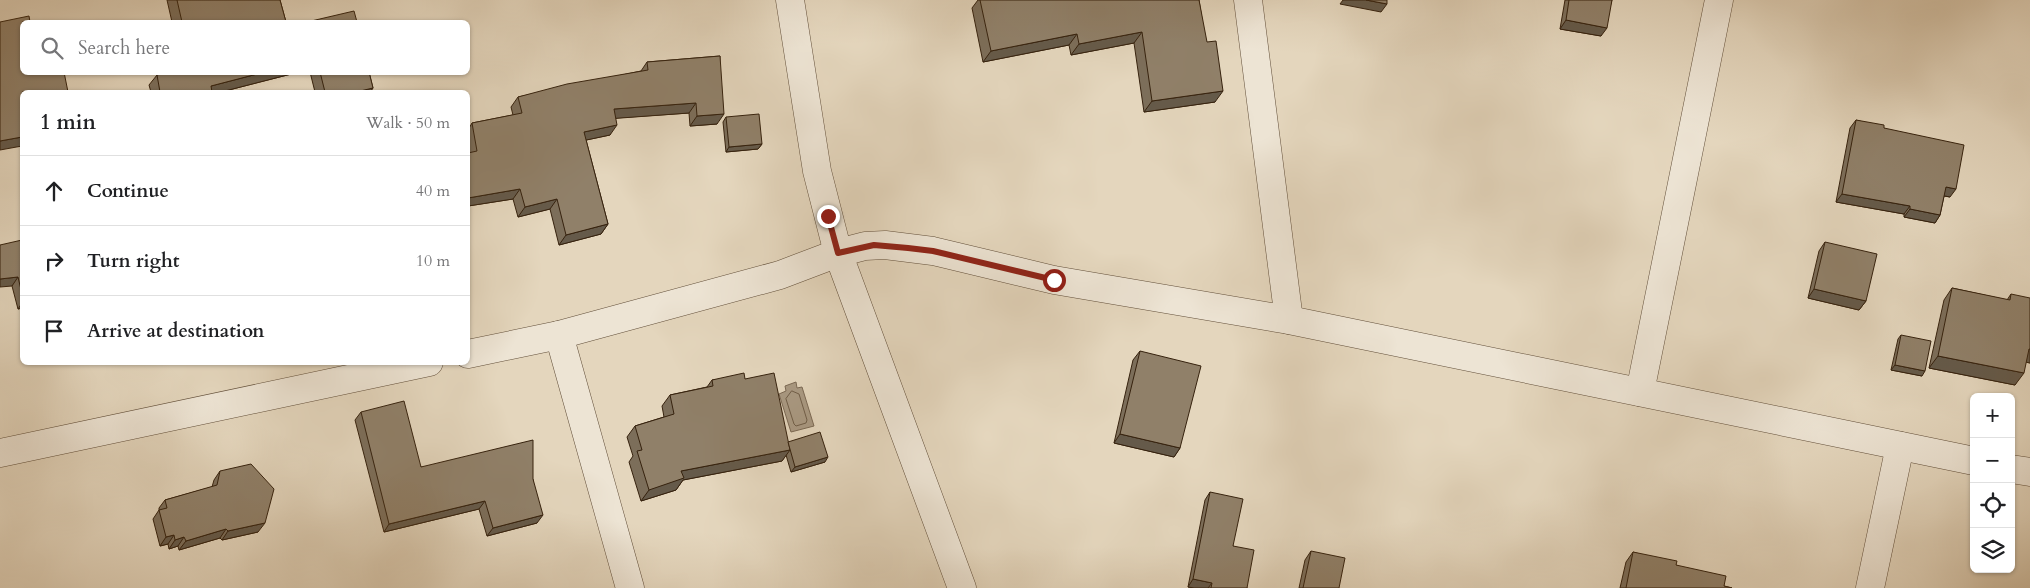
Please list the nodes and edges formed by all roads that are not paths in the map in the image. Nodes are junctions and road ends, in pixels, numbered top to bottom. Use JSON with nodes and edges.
{"nodes":[{"id":1,"x":790,"y":0,"type":"edge"},
{"id":2,"x":1248,"y":0,"type":"edge"},
{"id":3,"x":1719,"y":0,"type":"edge"},
{"id":4,"x":838,"y":253,"type":"junction"},
{"id":5,"x":1289,"y":320,"type":"junction"},
{"id":6,"x":558,"y":335,"type":"junction"},
{"id":7,"x":470,"y":354,"type":"edge"},
{"id":8,"x":415,"y":365,"type":"edge"},
{"id":9,"x":1640,"y":392,"type":"junction"},
{"id":10,"x":1900,"y":446,"type":"junction"},
{"id":11,"x":0,"y":453,"type":"edge"},
{"id":12,"x":1970,"y":460,"type":"edge"},
{"id":13,"x":2015,"y":469,"type":"edge"},
{"id":14,"x":2030,"y":472,"type":"edge"},
{"id":15,"x":630,"y":588,"type":"edge"},
{"id":16,"x":962,"y":588,"type":"edge"},
{"id":17,"x":1870,"y":588,"type":"edge"}],
"edges":[{"from":1,"to":4,"type":"street"},
{"from":2,"to":5,"type":"street"},
{"from":3,"to":9,"type":"street"},
{"from":4,"to":5,"type":"street"},
{"from":4,"to":6,"type":"street"},
{"from":4,"to":16,"type":"street"},
{"from":5,"to":9,"type":"street"},
{"from":6,"to":7,"type":"street"},
{"from":6,"to":15,"type":"street"},
{"from":8,"to":11,"type":"street"},
{"from":9,"to":10,"type":"street"},
{"from":10,"to":12,"type":"street"},
{"from":10,"to":17,"type":"street"},
{"from":13,"to":14,"type":"street"}]}
